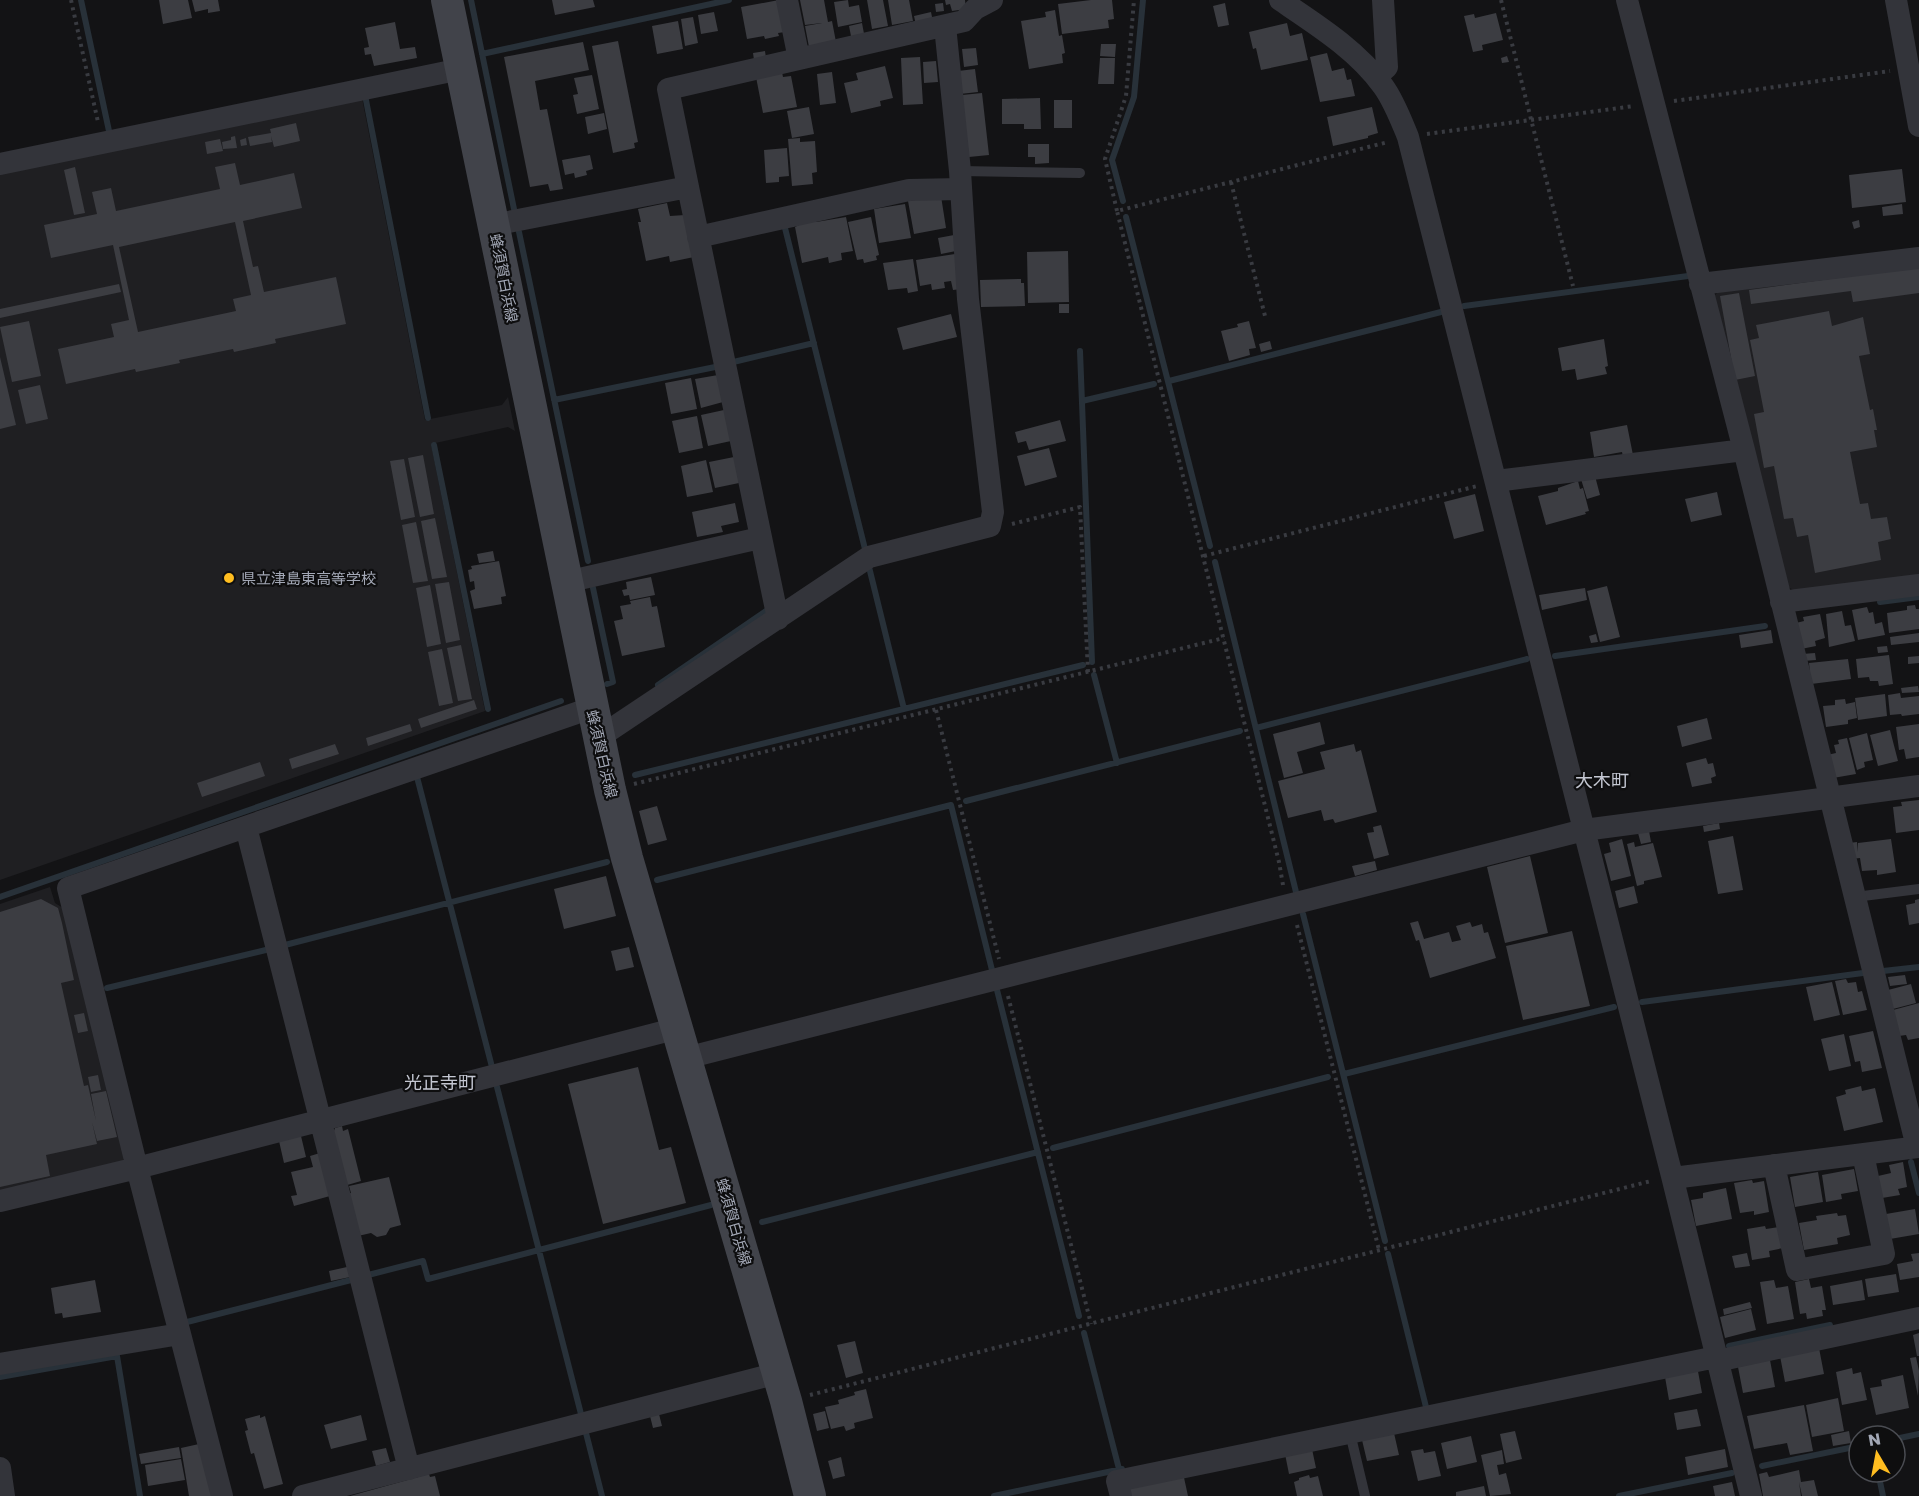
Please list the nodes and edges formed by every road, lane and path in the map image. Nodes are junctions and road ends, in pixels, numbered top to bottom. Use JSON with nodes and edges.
{"nodes":[{"id":1,"x":71,"y":0,"type":"edge"},
{"id":2,"x":447,"y":0,"type":"edge"},
{"id":3,"x":787,"y":0,"type":"edge"},
{"id":4,"x":1134,"y":0,"type":"edge"},
{"id":5,"x":1280,"y":0,"type":"edge"},
{"id":6,"x":1383,"y":0,"type":"edge"},
{"id":7,"x":1502,"y":0,"type":"edge"},
{"id":8,"x":1627,"y":0,"type":"edge"},
{"id":9,"x":1896,"y":0,"type":"edge"},
{"id":10,"x":980,"y":3,"type":"edge"},
{"id":11,"x":945,"y":26,"type":"junction"},
{"id":12,"x":800,"y":59,"type":"junction"},
{"id":13,"x":461,"y":69,"type":"junction"},
{"id":14,"x":1376,"y":77,"type":"junction"},
{"id":15,"x":1919,"y":126,"type":"edge"},
{"id":16,"x":1408,"y":137,"type":"junction"},
{"id":17,"x":102,"y":142,"type":"junction"},
{"id":18,"x":0,"y":164,"type":"edge"},
{"id":19,"x":1080,"y":173,"type":"dead end"},
{"id":20,"x":961,"y":180,"type":"junction"},
{"id":21,"x":1232,"y":182,"type":"junction"},
{"id":22,"x":688,"y":187,"type":"junction"},
{"id":23,"x":1117,"y":211,"type":"junction"},
{"id":24,"x":493,"y":225,"type":"junction"},
{"id":25,"x":698,"y":237,"type":"junction"},
{"id":26,"x":1919,"y":258,"type":"edge"},
{"id":27,"x":1700,"y":284,"type":"junction"},
{"id":28,"x":1573,"y":286,"type":"dead end"},
{"id":29,"x":1265,"y":316,"type":"dead end"},
{"id":30,"x":1744,"y":450,"type":"junction"},
{"id":31,"x":1496,"y":481,"type":"junction"},
{"id":32,"x":990,"y":526,"type":"junction"},
{"id":33,"x":760,"y":538,"type":"junction"},
{"id":34,"x":1204,"y":556,"type":"junction"},
{"id":35,"x":566,"y":582,"type":"junction"},
{"id":36,"x":1919,"y":585,"type":"edge"},
{"id":37,"x":1782,"y":602,"type":"junction"},
{"id":38,"x":777,"y":619,"type":"junction"},
{"id":39,"x":1224,"y":638,"type":"junction"},
{"id":40,"x":1088,"y":672,"type":"junction"},
{"id":41,"x":936,"y":710,"type":"junction"},
{"id":42,"x":595,"y":723,"type":"junction"},
{"id":43,"x":1919,"y":786,"type":"edge"},
{"id":44,"x":610,"y":790,"type":"junction"},
{"id":45,"x":1831,"y":798,"type":"junction"},
{"id":46,"x":246,"y":827,"type":"junction"},
{"id":47,"x":1584,"y":830,"type":"junction"},
{"id":48,"x":1919,"y":889,"type":"edge"},
{"id":49,"x":1855,"y":897,"type":"junction"},
{"id":50,"x":1289,"y":905,"type":"junction"},
{"id":51,"x":1003,"y":977,"type":"junction"},
{"id":52,"x":678,"y":1028,"type":"junction"},
{"id":53,"x":687,"y":1058,"type":"junction"},
{"id":54,"x":320,"y":1120,"type":"junction"},
{"id":55,"x":1918,"y":1147,"type":"edge"},
{"id":56,"x":1863,"y":1154,"type":"junction"},
{"id":57,"x":1774,"y":1166,"type":"junction"},
{"id":58,"x":137,"y":1168,"type":"junction"},
{"id":59,"x":1672,"y":1177,"type":"junction"},
{"id":60,"x":0,"y":1201,"type":"edge"},
{"id":61,"x":1379,"y":1250,"type":"junction"},
{"id":62,"x":1919,"y":1318,"type":"edge"},
{"id":63,"x":1091,"y":1324,"type":"junction"},
{"id":64,"x":180,"y":1334,"type":"junction"},
{"id":65,"x":1717,"y":1358,"type":"junction"},
{"id":66,"x":0,"y":1364,"type":"edge"},
{"id":67,"x":782,"y":1387,"type":"junction"},
{"id":68,"x":1350,"y":1433,"type":"junction"},
{"id":69,"x":0,"y":1468,"type":"edge"},
{"id":70,"x":409,"y":1469,"type":"junction"},
{"id":71,"x":4,"y":1496,"type":"edge"},
{"id":72,"x":222,"y":1496,"type":"edge"},
{"id":73,"x":303,"y":1496,"type":"edge"},
{"id":74,"x":810,"y":1496,"type":"edge"},
{"id":75,"x":1121,"y":1496,"type":"edge"},
{"id":76,"x":1365,"y":1496,"type":"edge"},
{"id":77,"x":1751,"y":1496,"type":"edge"}],
"edges":[{"from":1,"to":17,"type":"path"},
{"from":2,"to":13,"type":"main road","name":"蜂須賀白浜線"},
{"from":3,"to":12,"type":"street"},
{"from":4,"to":23,"type":"path"},
{"from":5,"to":14,"type":"street"},
{"from":6,"to":14,"type":"street"},
{"from":7,"to":28,"type":"path"},
{"from":8,"to":27,"type":"street"},
{"from":9,"to":15,"type":"street"},
{"from":10,"to":11,"type":"street"},
{"from":11,"to":12,"type":"street"},
{"from":11,"to":20,"type":"street"},
{"from":12,"to":22,"type":"street"},
{"from":13,"to":17,"type":"street"},
{"from":13,"to":24,"type":"main road","name":"蜂須賀白浜線"},
{"from":14,"to":16,"type":"street"},
{"from":16,"to":21,"type":"path"},
{"from":16,"to":31,"type":"street"},
{"from":17,"to":18,"type":"street"},
{"from":19,"to":20,"type":"lane"},
{"from":20,"to":25,"type":"street"},
{"from":20,"to":32,"type":"street"},
{"from":21,"to":23,"type":"path"},
{"from":21,"to":29,"type":"path"},
{"from":22,"to":24,"type":"street"},
{"from":22,"to":25,"type":"street"},
{"from":23,"to":34,"type":"path"},
{"from":24,"to":35,"type":"main road","name":"蜂須賀白浜線"},
{"from":25,"to":33,"type":"street"},
{"from":26,"to":27,"type":"street"},
{"from":27,"to":30,"type":"street"},
{"from":30,"to":31,"type":"street"},
{"from":30,"to":37,"type":"street"},
{"from":31,"to":34,"type":"path"},
{"from":31,"to":47,"type":"street"},
{"from":32,"to":38,"type":"street"},
{"from":32,"to":40,"type":"path"},
{"from":33,"to":35,"type":"street"},
{"from":33,"to":38,"type":"street"},
{"from":34,"to":39,"type":"path"},
{"from":35,"to":42,"type":"main road","name":"蜂須賀白浜線"},
{"from":36,"to":37,"type":"street"},
{"from":37,"to":45,"type":"street"},
{"from":38,"to":42,"type":"street"},
{"from":39,"to":40,"type":"path"},
{"from":39,"to":50,"type":"path"},
{"from":40,"to":41,"type":"path"},
{"from":41,"to":44,"type":"path"},
{"from":41,"to":51,"type":"path"},
{"from":42,"to":44,"type":"main road","name":"蜂須賀白浜線"},
{"from":42,"to":46,"type":"street"},
{"from":43,"to":45,"type":"street"},
{"from":44,"to":52,"type":"main road","name":"蜂須賀白浜線"},
{"from":45,"to":47,"type":"street"},
{"from":45,"to":49,"type":"street"},
{"from":46,"to":54,"type":"street"},
{"from":46,"to":58,"type":"street"},
{"from":47,"to":50,"type":"street"},
{"from":47,"to":59,"type":"street"},
{"from":48,"to":49,"type":"lane"},
{"from":49,"to":55,"type":"street"},
{"from":50,"to":51,"type":"street"},
{"from":50,"to":61,"type":"path"},
{"from":51,"to":53,"type":"street"},
{"from":51,"to":63,"type":"path"},
{"from":52,"to":53,"type":"main road","name":"蜂須賀白浜線"},
{"from":52,"to":54,"type":"street"},
{"from":53,"to":67,"type":"main road","name":"蜂須賀白浜線"},
{"from":54,"to":58,"type":"street"},
{"from":54,"to":70,"type":"street"},
{"from":55,"to":56,"type":"street"},
{"from":56,"to":57,"type":"street"},
{"from":56,"to":57,"type":"street"},
{"from":57,"to":59,"type":"street"},
{"from":58,"to":60,"type":"street"},
{"from":58,"to":64,"type":"street"},
{"from":59,"to":61,"type":"path"},
{"from":59,"to":65,"type":"street"},
{"from":61,"to":63,"type":"path"},
{"from":62,"to":65,"type":"street"},
{"from":63,"to":67,"type":"path"},
{"from":64,"to":66,"type":"street"},
{"from":64,"to":72,"type":"street"},
{"from":65,"to":68,"type":"street"},
{"from":65,"to":77,"type":"street"},
{"from":67,"to":70,"type":"street"},
{"from":67,"to":74,"type":"main road","name":"蜂須賀白浜線"},
{"from":68,"to":75,"type":"street"},
{"from":68,"to":76,"type":"lane"},
{"from":69,"to":71,"type":"street"},
{"from":70,"to":73,"type":"street"}]}
